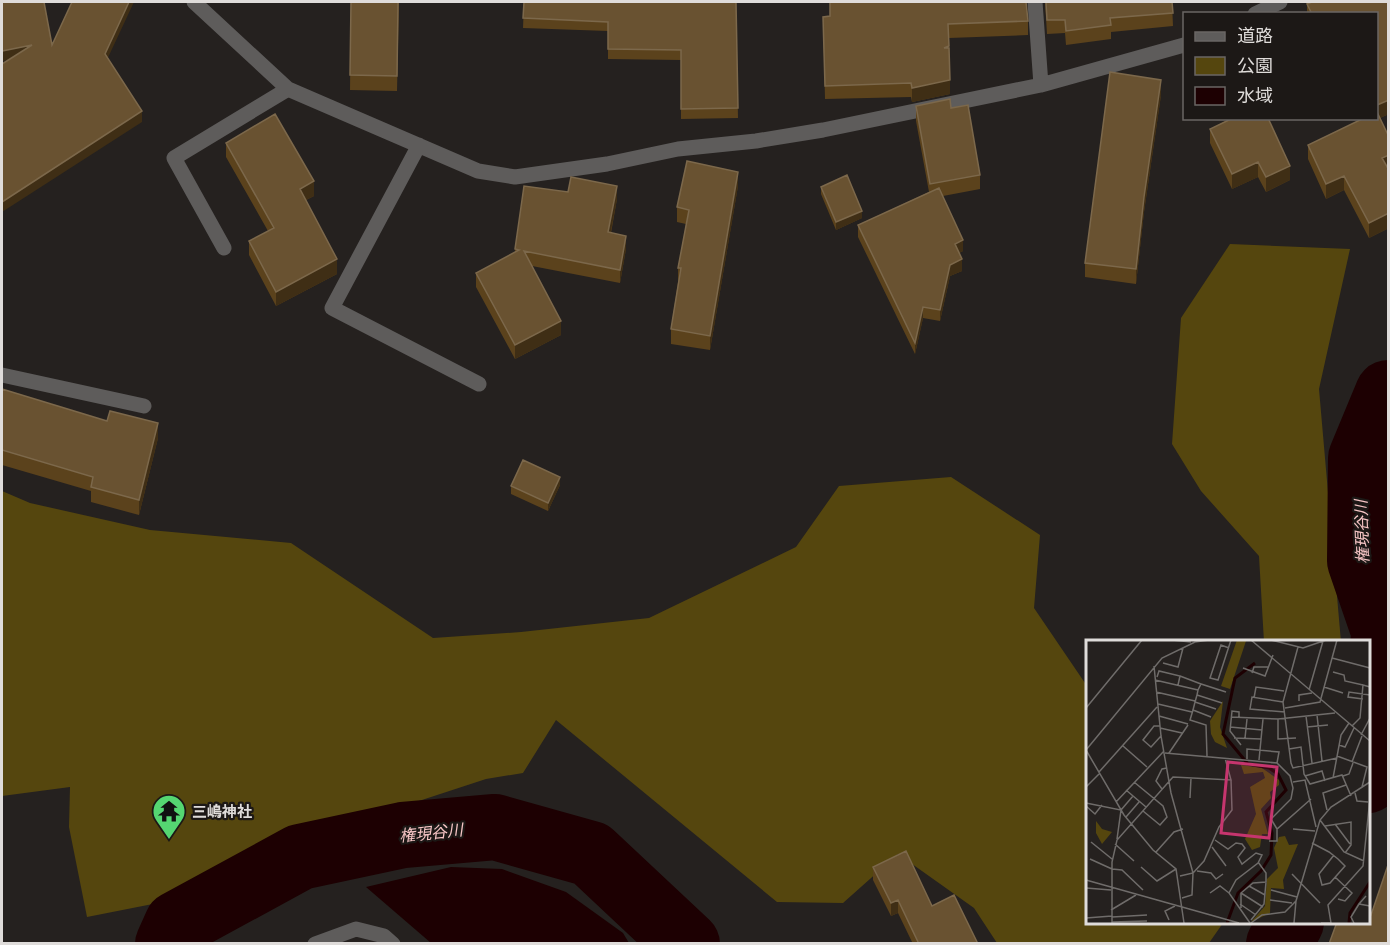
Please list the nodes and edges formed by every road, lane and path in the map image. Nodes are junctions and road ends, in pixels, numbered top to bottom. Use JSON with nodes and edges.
{"nodes":[{"id":1,"x":194,"y":2,"type":"edge"},
{"id":2,"x":1035,"y":2,"type":"edge"},
{"id":3,"x":1280,"y":2,"type":"edge"},
{"id":4,"x":1260,"y":12,"type":"edge"},
{"id":5,"x":1183,"y":46,"type":"edge"},
{"id":6,"x":1041,"y":85,"type":"junction"},
{"id":7,"x":288,"y":89,"type":"junction"},
{"id":8,"x":419,"y":145,"type":"junction"},
{"id":9,"x":224,"y":248,"type":"dead end"},
{"id":10,"x":2,"y":375,"type":"edge"},
{"id":11,"x":479,"y":384,"type":"dead end"},
{"id":12,"x":144,"y":406,"type":"dead end"},
{"id":13,"x":315,"y":944,"type":"edge"},
{"id":14,"x":393,"y":944,"type":"edge"}],
"edges":[{"from":1,"to":7,"type":"street"},
{"from":2,"to":6,"type":"street"},
{"from":3,"to":4,"type":"street"},
{"from":5,"to":6,"type":"street"},
{"from":6,"to":8,"type":"street"},
{"from":7,"to":8,"type":"street"},
{"from":7,"to":9,"type":"street"},
{"from":8,"to":11,"type":"street"},
{"from":10,"to":12,"type":"street"},
{"from":13,"to":14,"type":"street"}]}
